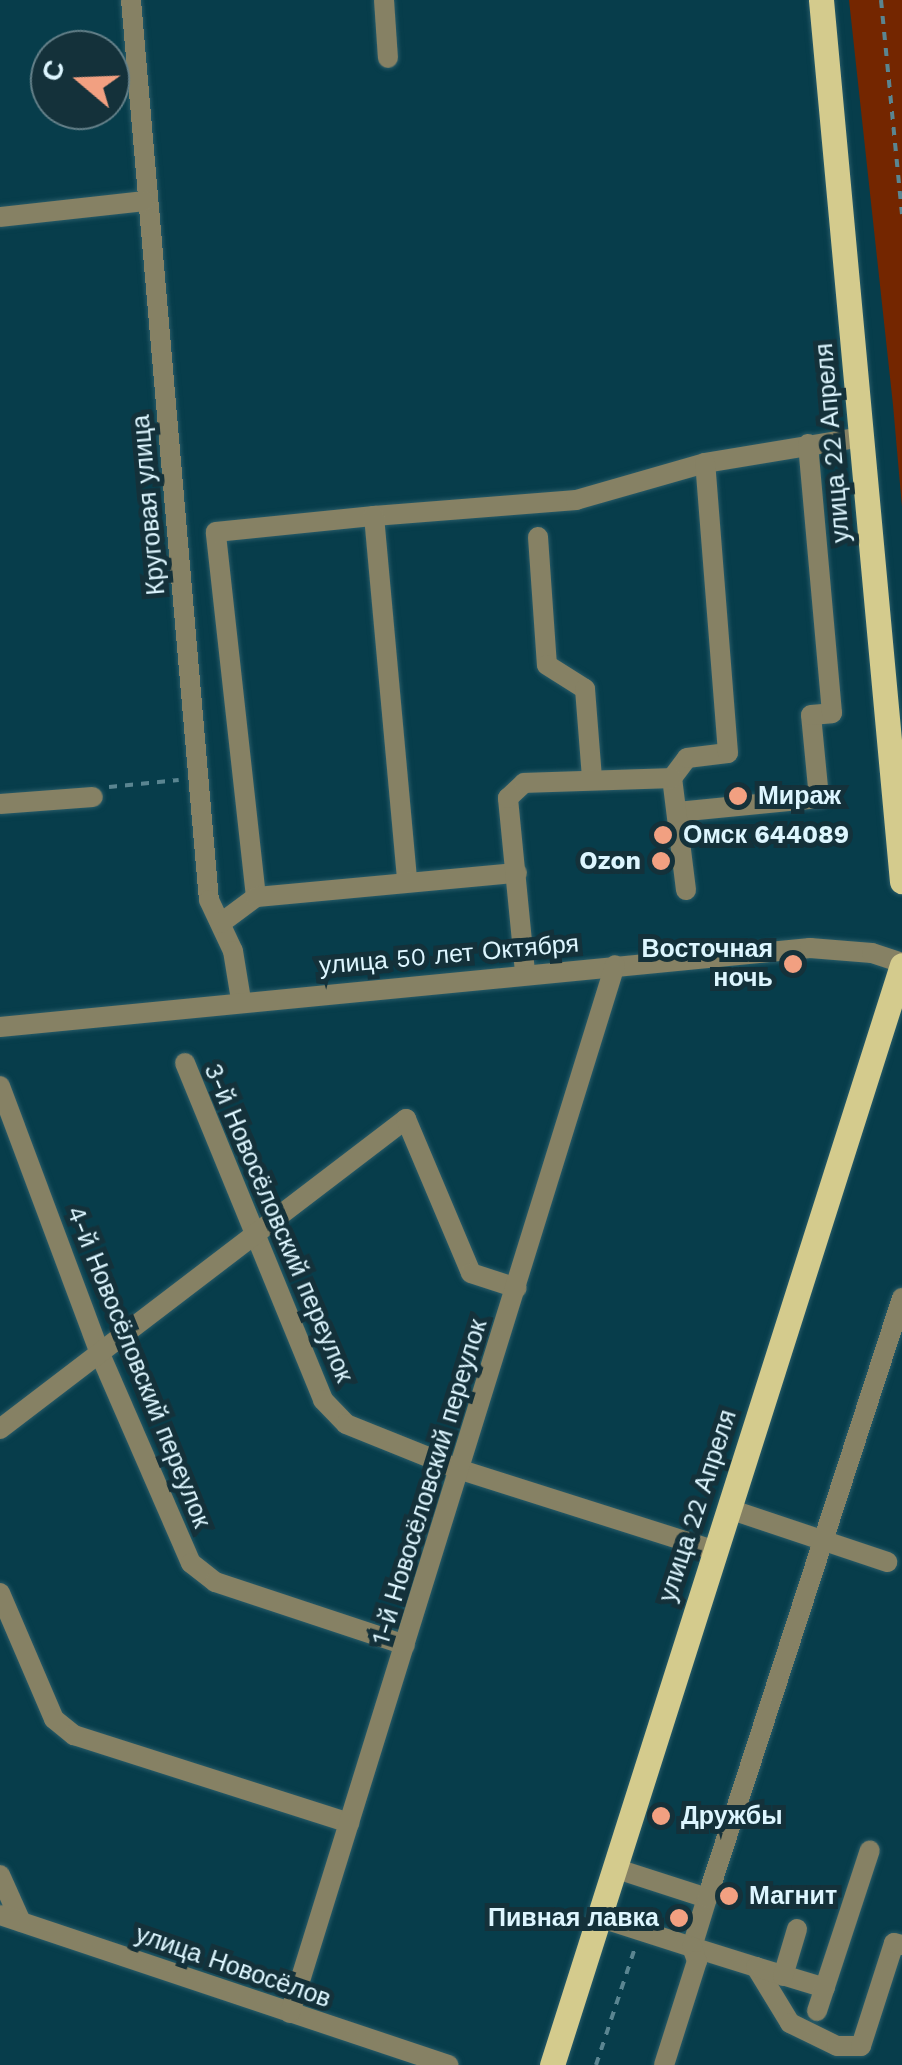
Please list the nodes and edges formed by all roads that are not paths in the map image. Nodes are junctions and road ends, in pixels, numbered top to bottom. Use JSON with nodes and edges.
{"nodes":[{"id":1,"x":131,"y":0,"type":"edge"},
{"id":2,"x":384,"y":0,"type":"edge"},
{"id":3,"x":821,"y":0,"type":"edge"},
{"id":4,"x":388,"y":58,"type":"dead end"},
{"id":5,"x":144,"y":201,"type":"junction"},
{"id":6,"x":0,"y":217,"type":"edge"},
{"id":7,"x":862,"y":438,"type":"junction"},
{"id":8,"x":808,"y":444,"type":"junction"},
{"id":9,"x":705,"y":463,"type":"junction"},
{"id":10,"x":374,"y":516,"type":"junction"},
{"id":11,"x":538,"y":538,"type":"dead end"},
{"id":12,"x":592,"y":778,"type":"junction"},
{"id":13,"x":672,"y":778,"type":"junction"},
{"id":14,"x":93,"y":797,"type":"road end"},
{"id":15,"x":0,"y":804,"type":"edge"},
{"id":16,"x":677,"y":812,"type":"junction"},
{"id":17,"x":516,"y":873,"type":"junction"},
{"id":18,"x":902,"y":881,"type":"edge"},
{"id":19,"x":407,"y":882,"type":"junction"},
{"id":20,"x":686,"y":890,"type":"dead end"},
{"id":21,"x":256,"y":897,"type":"junction"},
{"id":22,"x":221,"y":923,"type":"junction"},
{"id":23,"x":615,"y":964,"type":"junction"},
{"id":24,"x":902,"y":964,"type":"edge"},
{"id":25,"x":525,"y":972,"type":"junction"},
{"id":26,"x":241,"y":1000,"type":"junction"},
{"id":27,"x":0,"y":1027,"type":"edge"},
{"id":28,"x":184,"y":1063,"type":"dead end"},
{"id":29,"x":0,"y":1086,"type":"edge"},
{"id":30,"x":250,"y":1234,"type":"junction"},
{"id":31,"x":517,"y":1288,"type":"junction"},
{"id":32,"x":902,"y":1298,"type":"edge"},
{"id":33,"x":100,"y":1354,"type":"junction"},
{"id":34,"x":0,"y":1429,"type":"edge"},
{"id":35,"x":458,"y":1469,"type":"junction"},
{"id":36,"x":729,"y":1509,"type":"junction"},
{"id":37,"x":824,"y":1542,"type":"junction"},
{"id":38,"x":716,"y":1551,"type":"junction"},
{"id":39,"x":888,"y":1562,"type":"dead end"},
{"id":40,"x":0,"y":1593,"type":"edge"},
{"id":41,"x":405,"y":1645,"type":"junction"},
{"id":42,"x":348,"y":1823,"type":"junction"},
{"id":43,"x":870,"y":1850,"type":"dead end"},
{"id":44,"x":614,"y":1868,"type":"junction"},
{"id":45,"x":0,"y":1875,"type":"edge"},
{"id":46,"x":708,"y":1898,"type":"junction"},
{"id":47,"x":0,"y":1916,"type":"edge"},
{"id":48,"x":598,"y":1917,"type":"junction"},
{"id":49,"x":21,"y":1922,"type":"junction"},
{"id":50,"x":797,"y":1929,"type":"dead end"},
{"id":51,"x":902,"y":1945,"type":"edge"},
{"id":52,"x":692,"y":1947,"type":"junction"},
{"id":53,"x":756,"y":1967,"type":"junction"},
{"id":54,"x":783,"y":1976,"type":"junction"},
{"id":55,"x":824,"y":1988,"type":"junction"},
{"id":56,"x":817,"y":2011,"type":"dead end"},
{"id":57,"x":290,"y":2013,"type":"junction"},
{"id":58,"x":449,"y":2065,"type":"edge"},
{"id":59,"x":552,"y":2065,"type":"edge"},
{"id":60,"x":664,"y":2065,"type":"edge"}],
"edges":[{"from":1,"to":5,"type":"street","name":"Круговая улица"},
{"from":2,"to":4,"type":"street"},
{"from":3,"to":7,"type":"main road","name":"улица 22 Апреля"},
{"from":5,"to":6,"type":"street"},
{"from":5,"to":22,"type":"street","name":"Круговая улица"},
{"from":7,"to":8,"type":"street"},
{"from":7,"to":18,"type":"main road","name":"улица 22 Апреля"},
{"from":8,"to":9,"type":"street"},
{"from":8,"to":16,"type":"street"},
{"from":9,"to":10,"type":"street"},
{"from":9,"to":13,"type":"street"},
{"from":10,"to":19,"type":"street"},
{"from":10,"to":21,"type":"street"},
{"from":11,"to":12,"type":"street"},
{"from":12,"to":13,"type":"street"},
{"from":12,"to":17,"type":"street"},
{"from":13,"to":16,"type":"street"},
{"from":14,"to":15,"type":"street"},
{"from":16,"to":20,"type":"street"},
{"from":17,"to":19,"type":"street"},
{"from":17,"to":25,"type":"street"},
{"from":19,"to":21,"type":"street"},
{"from":21,"to":22,"type":"street"},
{"from":22,"to":26,"type":"street","name":"Круговая улица"},
{"from":23,"to":24,"type":"street","name":"улица 50 лет Октября"},
{"from":23,"to":25,"type":"street","name":"улица 50 лет Октября"},
{"from":23,"to":31,"type":"street","name":"1-й Новосёловский переулок"},
{"from":24,"to":36,"type":"main road","name":"улица 22 Апреля"},
{"from":25,"to":26,"type":"street","name":"улица 50 лет Октября"},
{"from":26,"to":27,"type":"street","name":"улица 50 лет Октября"},
{"from":28,"to":30,"type":"street","name":"3-й Новосёловский переулок"},
{"from":29,"to":33,"type":"street","name":"4-й Новосёловский переулок"},
{"from":30,"to":31,"type":"street"},
{"from":30,"to":33,"type":"street"},
{"from":30,"to":35,"type":"street","name":"3-й Новосёловский переулок"},
{"from":31,"to":35,"type":"street","name":"1-й Новосёловский переулок"},
{"from":32,"to":37,"type":"street"},
{"from":33,"to":34,"type":"street"},
{"from":33,"to":41,"type":"street","name":"4-й Новосёловский переулок"},
{"from":35,"to":38,"type":"street","name":"3-й Новосёловский переулок"},
{"from":35,"to":41,"type":"street","name":"1-й Новосёловский переулок"},
{"from":36,"to":37,"type":"street"},
{"from":36,"to":38,"type":"main road","name":"улица 22 Апреля"},
{"from":37,"to":39,"type":"street"},
{"from":37,"to":46,"type":"street"},
{"from":38,"to":44,"type":"main road","name":"улица 22 Апреля"},
{"from":40,"to":42,"type":"street"},
{"from":41,"to":42,"type":"street","name":"1-й Новосёловский переулок"},
{"from":42,"to":57,"type":"street","name":"1-й Новосёловский переулок"},
{"from":43,"to":55,"type":"street"},
{"from":44,"to":46,"type":"street"},
{"from":44,"to":48,"type":"main road","name":"улица 22 Апреля"},
{"from":45,"to":49,"type":"street"},
{"from":46,"to":52,"type":"street"},
{"from":47,"to":49,"type":"street","name":"улица Новосёлов"},
{"from":48,"to":52,"type":"street"},
{"from":48,"to":59,"type":"main road","name":"улица 22 Апреля"},
{"from":49,"to":57,"type":"street","name":"улица Новосёлов"},
{"from":50,"to":54,"type":"street"},
{"from":51,"to":53,"type":"street"},
{"from":52,"to":53,"type":"street"},
{"from":52,"to":60,"type":"street"},
{"from":53,"to":54,"type":"street"},
{"from":54,"to":55,"type":"street"},
{"from":55,"to":56,"type":"street"},
{"from":57,"to":58,"type":"street","name":"улица Новосёлов"}]}
